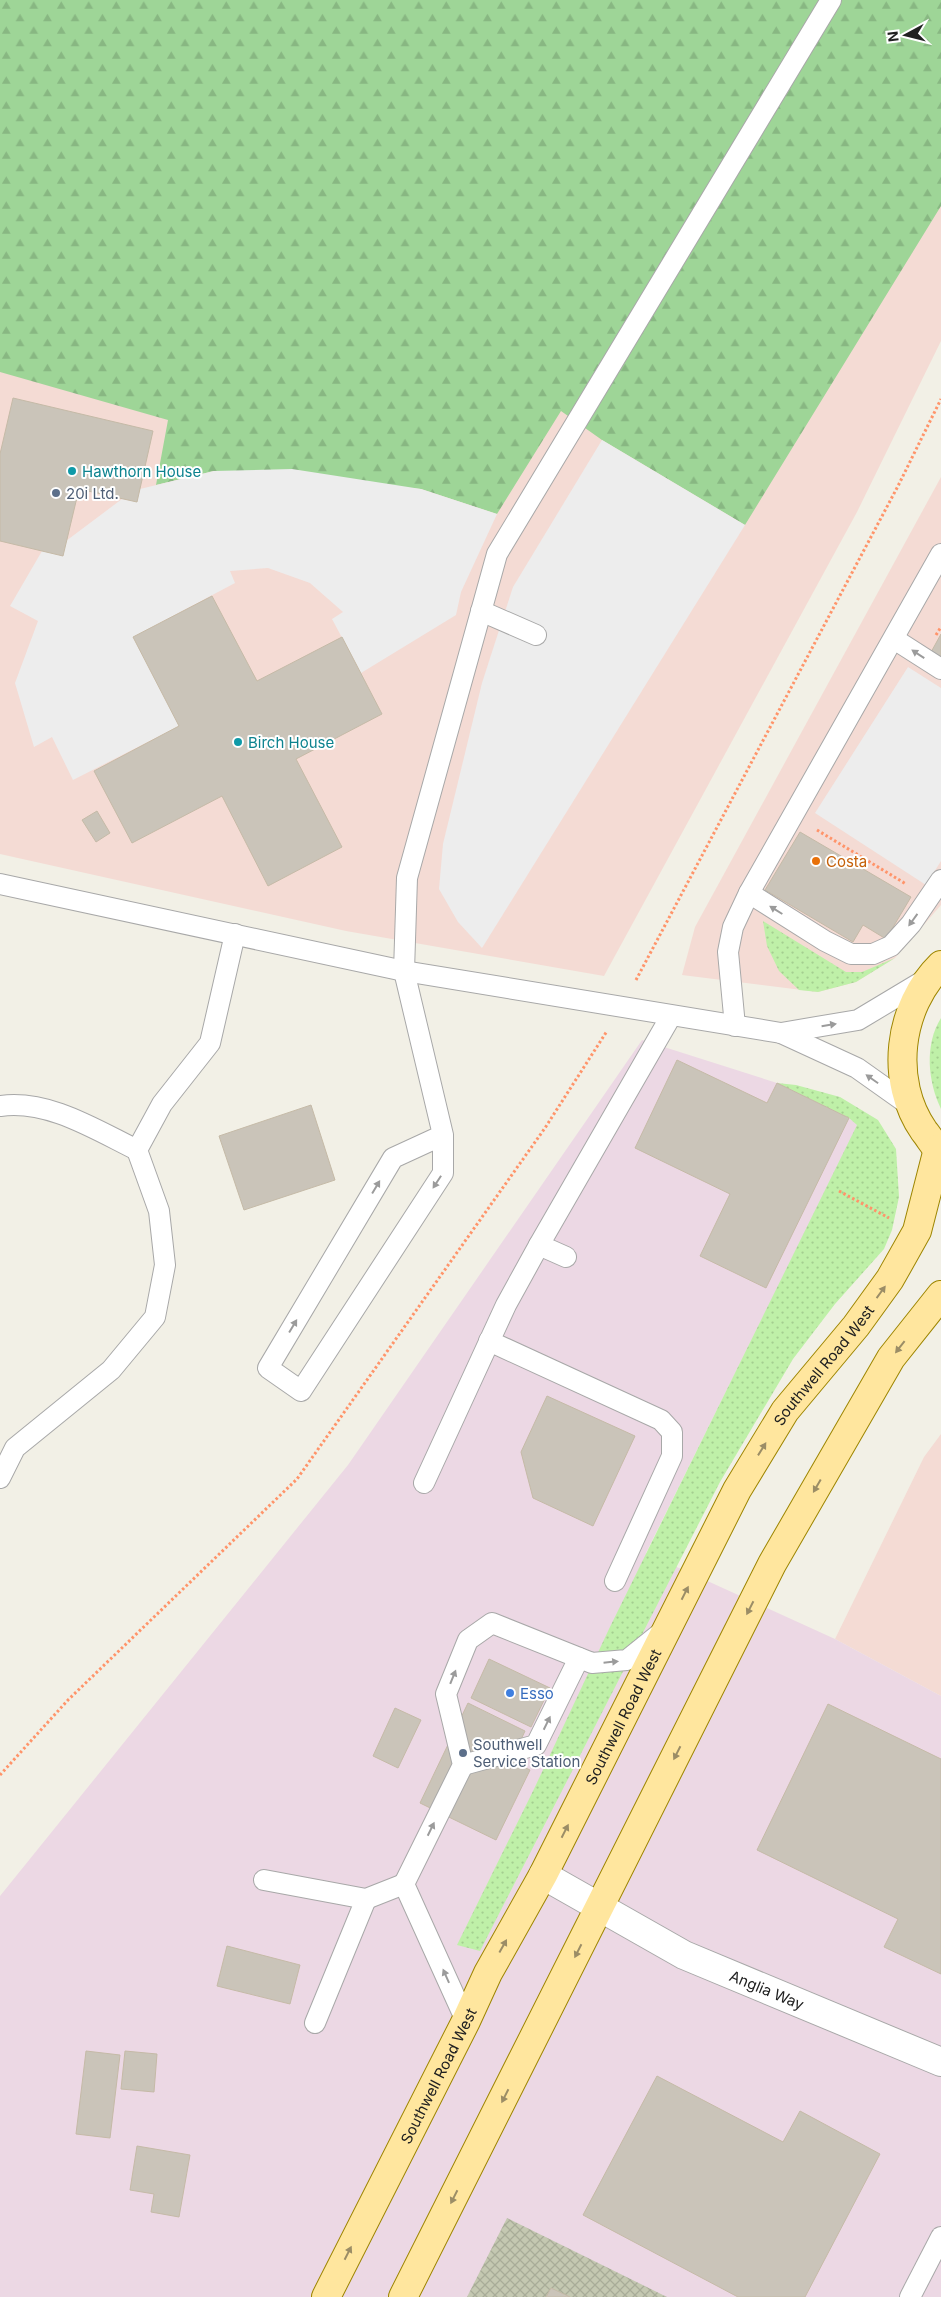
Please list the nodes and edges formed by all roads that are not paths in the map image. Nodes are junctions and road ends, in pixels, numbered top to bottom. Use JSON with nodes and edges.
{"nodes":[{"id":1,"x":831,"y":0,"type":"edge"},
{"id":2,"x":941,"y":554,"type":"edge"},
{"id":3,"x":481,"y":611,"type":"junction"},
{"id":4,"x":536,"y":635,"type":"dead end"},
{"id":5,"x":894,"y":639,"type":"junction"},
{"id":6,"x":941,"y":669,"type":"edge"},
{"id":7,"x":941,"y":880,"type":"edge"},
{"id":8,"x":0,"y":884,"type":"edge"},
{"id":9,"x":749,"y":893,"type":"junction"},
{"id":10,"x":235,"y":934,"type":"junction"},
{"id":11,"x":404,"y":970,"type":"junction"},
{"id":12,"x":935,"y":971,"type":"edge"},
{"id":13,"x":671,"y":1016,"type":"junction"},
{"id":14,"x":735,"y":1026,"type":"junction"},
{"id":15,"x":781,"y":1033,"type":"junction"},
{"id":16,"x":0,"y":1106,"type":"edge"},
{"id":17,"x":912,"y":1107,"type":"junction"},
{"id":18,"x":443,"y":1135,"type":"junction"},
{"id":19,"x":137,"y":1150,"type":"junction"},
{"id":20,"x":939,"y":1151,"type":"edge"},
{"id":21,"x":539,"y":1245,"type":"junction"},
{"id":22,"x":566,"y":1256,"type":"dead end"},
{"id":23,"x":941,"y":1295,"type":"edge"},
{"id":24,"x":489,"y":1341,"type":"junction"},
{"id":25,"x":1,"y":1473,"type":"edge"},
{"id":26,"x":424,"y":1483,"type":"dead end"},
{"id":27,"x":615,"y":1581,"type":"dead end"},
{"id":28,"x":669,"y":1626,"type":"junction"},
{"id":29,"x":579,"y":1658,"type":"junction"},
{"id":30,"x":463,"y":1765,"type":"junction"},
{"id":31,"x":542,"y":1875,"type":"junction"},
{"id":32,"x":264,"y":1880,"type":"dead end"},
{"id":33,"x":404,"y":1884,"type":"junction"},
{"id":34,"x":366,"y":1899,"type":"junction"},
{"id":35,"x":600,"y":1907,"type":"junction"},
{"id":36,"x":466,"y":2021,"type":"junction"},
{"id":37,"x":315,"y":2023,"type":"dead end"},
{"id":38,"x":941,"y":2062,"type":"edge"},
{"id":39,"x":941,"y":2237,"type":"edge"},
{"id":40,"x":326,"y":2297,"type":"edge"},
{"id":41,"x":403,"y":2297,"type":"edge"},
{"id":42,"x":910,"y":2297,"type":"edge"}],
"edges":[{"from":1,"to":3,"type":"lane"},
{"from":2,"to":5,"type":"lane"},
{"from":3,"to":4,"type":"lane"},
{"from":3,"to":11,"type":"lane"},
{"from":6,"to":5,"type":"lane","one_way":true},
{"from":5,"to":9,"type":"lane"},
{"from":7,"to":9,"type":"lane","one_way":true},
{"from":8,"to":10,"type":"lane"},
{"from":9,"to":14,"type":"lane"},
{"from":10,"to":11,"type":"lane"},
{"from":10,"to":19,"type":"lane"},
{"from":11,"to":13,"type":"lane"},
{"from":11,"to":18,"type":"lane"},
{"from":15,"to":12,"type":"lane","one_way":true},
{"from":12,"to":17,"type":"main road"},
{"from":13,"to":14,"type":"lane"},
{"from":13,"to":21,"type":"lane"},
{"from":14,"to":15,"type":"lane"},
{"from":17,"to":15,"type":"lane","one_way":true},
{"from":16,"to":19,"type":"lane"},
{"from":17,"to":20,"type":"main road"},
{"from":18,"to":18,"type":"lane","one_way":true},
{"from":19,"to":25,"type":"lane"},
{"from":28,"to":20,"type":"main road","name":"Southwell Road West","one_way":true},
{"from":21,"to":22,"type":"lane"},
{"from":21,"to":24,"type":"lane"},
{"from":23,"to":35,"type":"main road","one_way":true},
{"from":24,"to":26,"type":"lane"},
{"from":24,"to":27,"type":"lane"},
{"from":29,"to":28,"type":"lane","one_way":true},
{"from":31,"to":28,"type":"main road","name":"Southwell Road West","one_way":true},
{"from":30,"to":29,"type":"lane","one_way":true},
{"from":30,"to":29,"type":"lane","one_way":true},
{"from":33,"to":30,"type":"lane","one_way":true},
{"from":31,"to":35,"type":"street","name":"Anglia Way"},
{"from":36,"to":31,"type":"main road","name":"Southwell Road West","one_way":true},
{"from":32,"to":34,"type":"lane"},
{"from":33,"to":34,"type":"lane"},
{"from":36,"to":33,"type":"lane","one_way":true},
{"from":34,"to":37,"type":"lane"},
{"from":35,"to":38,"type":"street","name":"Anglia Way"},
{"from":35,"to":41,"type":"main road","one_way":true},
{"from":40,"to":36,"type":"main road","name":"Southwell Road West","one_way":true},
{"from":39,"to":42,"type":"lane"}]}
